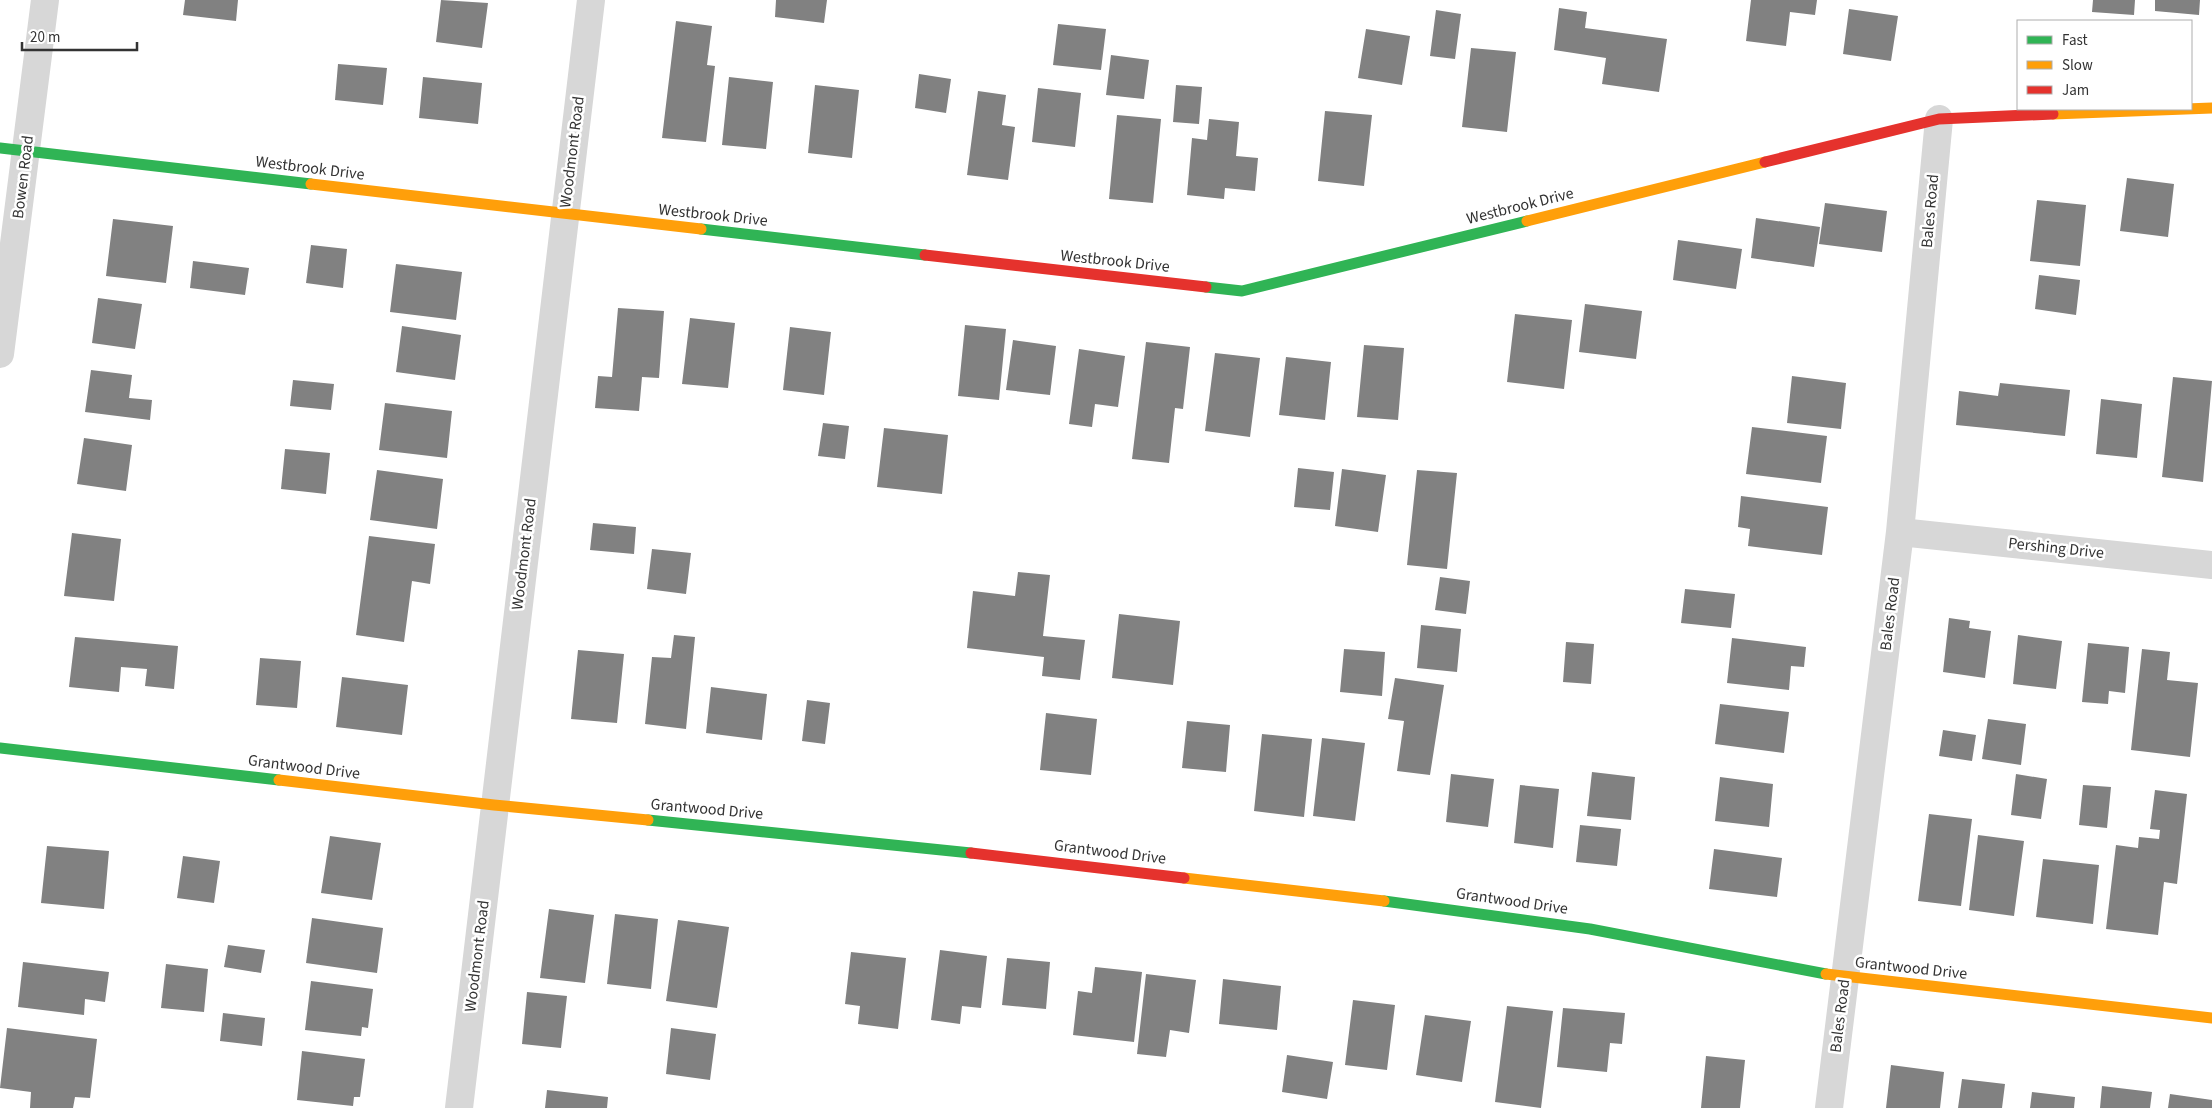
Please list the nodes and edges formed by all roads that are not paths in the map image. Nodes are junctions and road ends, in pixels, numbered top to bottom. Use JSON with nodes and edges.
{"nodes":[{"id":1,"x":45,"y":0,"type":"edge"},
{"id":2,"x":591,"y":0,"type":"edge"},
{"id":3,"x":2212,"y":108,"type":"edge"},
{"id":4,"x":2192,"y":109,"type":"edge"},
{"id":5,"x":2162,"y":110,"type":"edge"},
{"id":6,"x":1938,"y":119,"type":"junction"},
{"id":7,"x":0,"y":148,"type":"edge"},
{"id":8,"x":27,"y":151,"type":"junction"},
{"id":9,"x":565,"y":214,"type":"junction"},
{"id":10,"x":0,"y":354,"type":"edge"},
{"id":11,"x":1900,"y":532,"type":"junction"},
{"id":12,"x":2212,"y":564,"type":"edge"},
{"id":13,"x":0,"y":748,"type":"edge"},
{"id":14,"x":494,"y":805,"type":"junction"},
{"id":15,"x":1844,"y":978,"type":"junction"},
{"id":16,"x":2212,"y":1018,"type":"edge"},
{"id":17,"x":459,"y":1108,"type":"edge"},
{"id":18,"x":1829,"y":1108,"type":"edge"}],
"edges":[{"from":1,"to":8,"type":"street","name":"Bowen Road"},
{"from":2,"to":9,"type":"street","name":"Woodmont Road"},
{"from":3,"to":4,"type":"street","name":"Westbrook Drive"},
{"from":5,"to":6,"type":"street","name":"Westbrook Drive"},
{"from":6,"to":9,"type":"street","name":"Westbrook Drive"},
{"from":6,"to":11,"type":"street","name":"Bales Road"},
{"from":7,"to":8,"type":"street","name":"Westbrook Drive"},
{"from":8,"to":9,"type":"street","name":"Westbrook Drive"},
{"from":8,"to":10,"type":"street","name":"Bowen Road"},
{"from":9,"to":14,"type":"street","name":"Woodmont Road"},
{"from":11,"to":12,"type":"street","name":"Pershing Drive"},
{"from":11,"to":15,"type":"street","name":"Bales Road"},
{"from":13,"to":14,"type":"street","name":"Grantwood Drive"},
{"from":14,"to":15,"type":"street","name":"Grantwood Drive"},
{"from":14,"to":17,"type":"street","name":"Woodmont Road"},
{"from":15,"to":16,"type":"street","name":"Grantwood Drive"},
{"from":15,"to":18,"type":"street","name":"Bales Road"}]}
